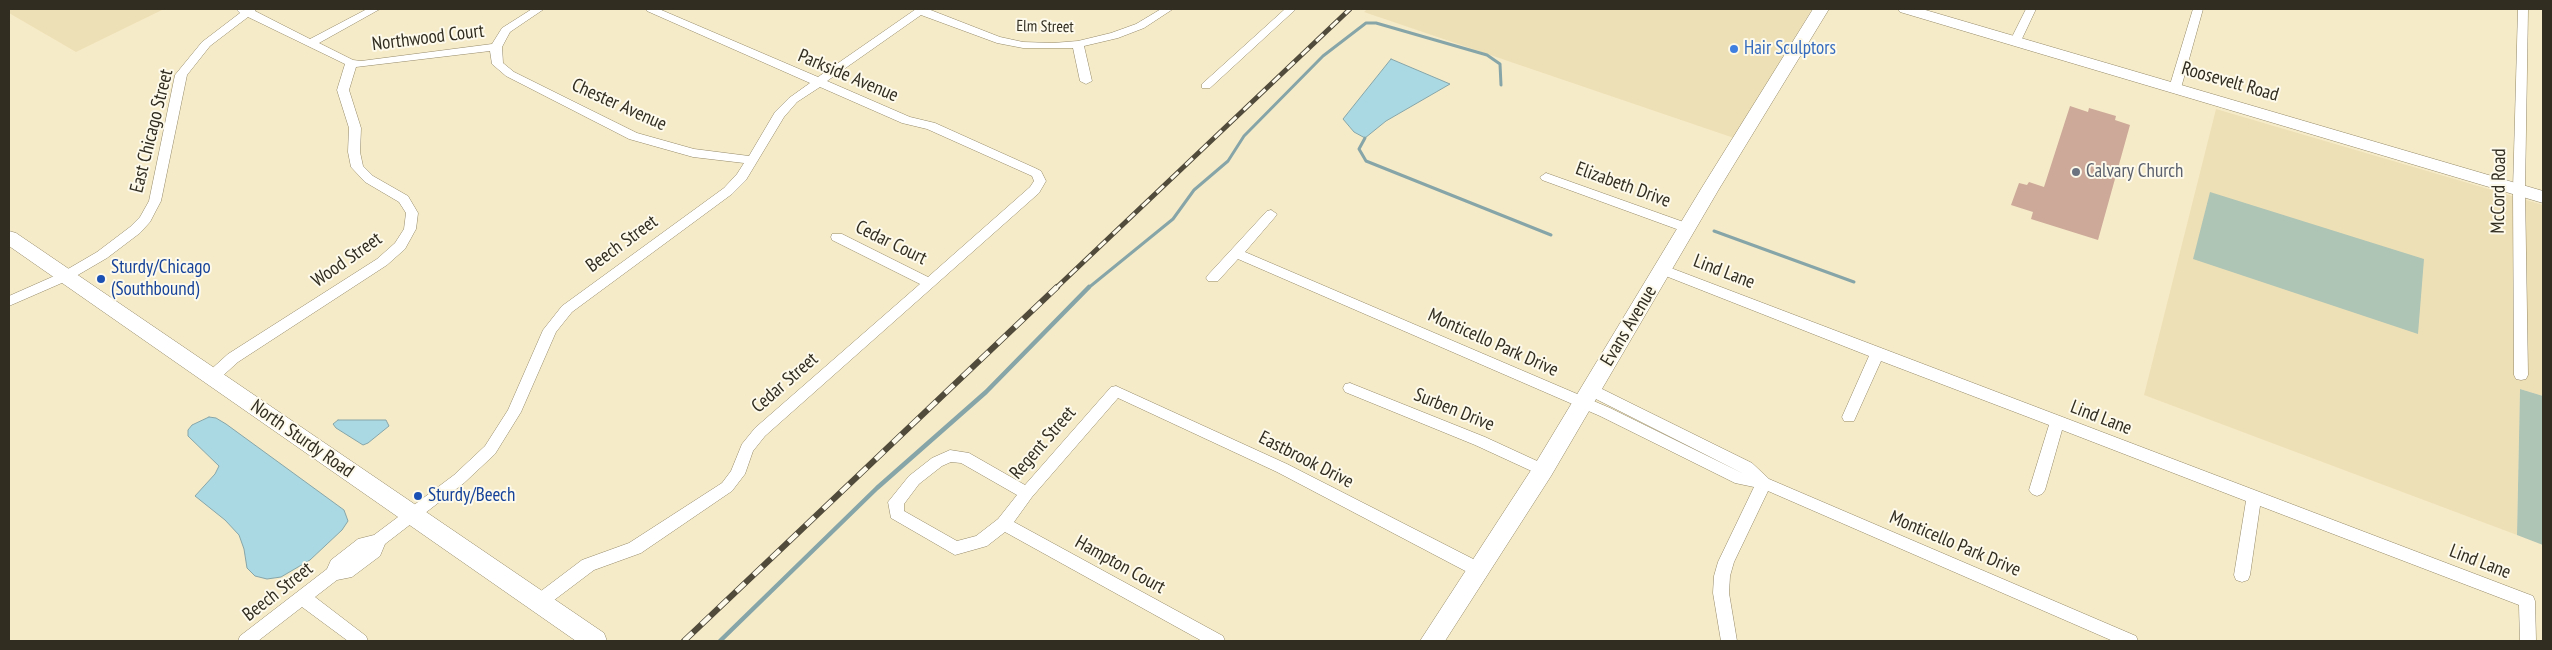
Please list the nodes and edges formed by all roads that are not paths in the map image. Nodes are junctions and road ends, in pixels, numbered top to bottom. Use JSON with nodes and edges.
{"nodes":[{"id":1,"x":375,"y":9,"type":"edge"},
{"id":2,"x":539,"y":9,"type":"edge"},
{"id":3,"x":651,"y":9,"type":"edge"},
{"id":4,"x":1168,"y":9,"type":"edge"},
{"id":5,"x":1291,"y":9,"type":"edge"},
{"id":6,"x":1821,"y":9,"type":"edge"},
{"id":7,"x":1906,"y":9,"type":"edge"},
{"id":8,"x":2031,"y":9,"type":"edge"},
{"id":9,"x":2198,"y":9,"type":"edge"},
{"id":10,"x":2523,"y":9,"type":"edge"},
{"id":11,"x":246,"y":10,"type":"edge"},
{"id":12,"x":921,"y":10,"type":"edge"},
{"id":13,"x":2016,"y":41,"type":"junction"},
{"id":14,"x":310,"y":43,"type":"junction"},
{"id":15,"x":1078,"y":44,"type":"junction"},
{"id":16,"x":496,"y":47,"type":"junction"},
{"id":17,"x":351,"y":63,"type":"junction"},
{"id":18,"x":1086,"y":81,"type":"dead end"},
{"id":19,"x":818,"y":82,"type":"junction"},
{"id":20,"x":1206,"y":86,"type":"dead end"},
{"id":21,"x":2174,"y":88,"type":"junction"},
{"id":22,"x":751,"y":160,"type":"junction"},
{"id":23,"x":1031,"y":171,"type":"joint"},
{"id":24,"x":1546,"y":177,"type":"dead end"},
{"id":25,"x":2519,"y":190,"type":"junction"},
{"id":26,"x":2543,"y":197,"type":"edge"},
{"id":27,"x":1271,"y":214,"type":"dead end"},
{"id":28,"x":1687,"y":228,"type":"junction"},
{"id":29,"x":9,"y":237,"type":"edge"},
{"id":30,"x":837,"y":237,"type":"dead end"},
{"id":31,"x":1236,"y":253,"type":"junction"},
{"id":32,"x":1663,"y":270,"type":"junction"},
{"id":33,"x":66,"y":276,"type":"junction"},
{"id":34,"x":1213,"y":278,"type":"dead end"},
{"id":35,"x":929,"y":283,"type":"junction"},
{"id":36,"x":9,"y":301,"type":"edge"},
{"id":37,"x":1877,"y":354,"type":"junction"},
{"id":38,"x":2521,"y":374,"type":"dead end"},
{"id":39,"x":212,"y":377,"type":"junction"},
{"id":40,"x":1350,"y":388,"type":"dead end"},
{"id":41,"x":1116,"y":391,"type":"joint"},
{"id":42,"x":1587,"y":397,"type":"junction"},
{"id":43,"x":1849,"y":417,"type":"dead end"},
{"id":44,"x":2057,"y":423,"type":"junction"},
{"id":45,"x":1543,"y":470,"type":"junction"},
{"id":46,"x":1764,"y":483,"type":"junction"},
{"id":47,"x":2036,"y":490,"type":"dead end"},
{"id":48,"x":1027,"y":493,"type":"junction"},
{"id":49,"x":2254,"y":498,"type":"junction"},
{"id":50,"x":412,"y":514,"type":"junction"},
{"id":51,"x":1004,"y":524,"type":"junction"},
{"id":52,"x":1477,"y":569,"type":"junction"},
{"id":53,"x":2242,"y":576,"type":"dead end"},
{"id":54,"x":303,"y":598,"type":"junction"},
{"id":55,"x":539,"y":602,"type":"junction"},
{"id":56,"x":246,"y":641,"type":"edge"},
{"id":57,"x":360,"y":641,"type":"edge"},
{"id":58,"x":595,"y":641,"type":"edge"},
{"id":59,"x":1217,"y":641,"type":"edge"},
{"id":60,"x":1432,"y":641,"type":"edge"},
{"id":61,"x":1729,"y":641,"type":"edge"},
{"id":62,"x":2130,"y":641,"type":"edge"},
{"id":63,"x":2528,"y":641,"type":"edge"}],
"edges":[{"from":1,"to":14,"type":"street"},
{"from":2,"to":16,"type":"street","name":"Northwood Court"},
{"from":3,"to":19,"type":"street","name":"Parkside Avenue"},
{"from":4,"to":15,"type":"street","name":"Elm Street"},
{"from":5,"to":20,"type":"street"},
{"from":6,"to":28,"type":"street","name":"Evans Avenue"},
{"from":7,"to":13,"type":"street","name":"Roosevelt Road"},
{"from":8,"to":13,"type":"street"},
{"from":9,"to":21,"type":"street"},
{"from":10,"to":25,"type":"street","name":"McCord Road"},
{"from":11,"to":14,"type":"street","name":"Northwood Court"},
{"from":11,"to":33,"type":"street","name":"East Chicago Street"},
{"from":12,"to":15,"type":"street","name":"Elm Street"},
{"from":12,"to":19,"type":"street","name":"Beech Street"},
{"from":13,"to":21,"type":"street","name":"Roosevelt Road"},
{"from":14,"to":17,"type":"street","name":"Northwood Court"},
{"from":15,"to":18,"type":"street"},
{"from":16,"to":17,"type":"street","name":"Northwood Court"},
{"from":16,"to":22,"type":"street","name":"Chester Avenue"},
{"from":17,"to":39,"type":"street","name":"Wood Street"},
{"from":19,"to":22,"type":"street","name":"Beech Street"},
{"from":19,"to":23,"type":"street","name":"Parkside Avenue"},
{"from":21,"to":25,"type":"street","name":"Roosevelt Road"},
{"from":22,"to":50,"type":"street","name":"Beech Street"},
{"from":23,"to":35,"type":"street","name":"Cedar Street"},
{"from":24,"to":28,"type":"street","name":"Elizabeth Drive"},
{"from":25,"to":26,"type":"street","name":"Roosevelt Road"},
{"from":25,"to":38,"type":"street","name":"McCord Road"},
{"from":27,"to":31,"type":"street"},
{"from":28,"to":32,"type":"street","name":"Evans Avenue"},
{"from":29,"to":33,"type":"street","name":"North Sturdy Road"},
{"from":30,"to":35,"type":"street","name":"Cedar Court"},
{"from":31,"to":34,"type":"street"},
{"from":31,"to":42,"type":"street","name":"Monticello Park Drive"},
{"from":32,"to":37,"type":"street","name":"Lind Lane"},
{"from":32,"to":42,"type":"street","name":"Evans Avenue"},
{"from":33,"to":36,"type":"street","name":"East Chicago Street"},
{"from":33,"to":39,"type":"street","name":"North Sturdy Road"},
{"from":35,"to":55,"type":"street","name":"Cedar Street"},
{"from":37,"to":43,"type":"street"},
{"from":37,"to":44,"type":"street","name":"Lind Lane"},
{"from":39,"to":50,"type":"street","name":"North Sturdy Road"},
{"from":40,"to":45,"type":"street","name":"Surben Drive"},
{"from":41,"to":48,"type":"street","name":"Regent Street"},
{"from":41,"to":52,"type":"street","name":"Eastbrook Drive"},
{"from":42,"to":45,"type":"street","name":"Evans Avenue"},
{"from":42,"to":46,"type":"street","name":"Monticello Park Drive"},
{"from":44,"to":47,"type":"street"},
{"from":44,"to":49,"type":"street","name":"Lind Lane"},
{"from":45,"to":52,"type":"street","name":"Evans Avenue"},
{"from":46,"to":61,"type":"street"},
{"from":46,"to":62,"type":"street","name":"Monticello Park Drive"},
{"from":48,"to":51,"type":"street","name":"Regent Street"},
{"from":48,"to":51,"type":"street","name":"Regent Street"},
{"from":49,"to":53,"type":"street"},
{"from":49,"to":63,"type":"street","name":"Lind Lane"},
{"from":50,"to":54,"type":"street","name":"Beech Street"},
{"from":50,"to":55,"type":"street","name":"North Sturdy Road"},
{"from":51,"to":59,"type":"street","name":"Hampton Court"},
{"from":52,"to":60,"type":"street","name":"Evans Avenue"},
{"from":54,"to":56,"type":"street","name":"Beech Street"},
{"from":54,"to":57,"type":"street"},
{"from":55,"to":58,"type":"street","name":"North Sturdy Road"}]}
